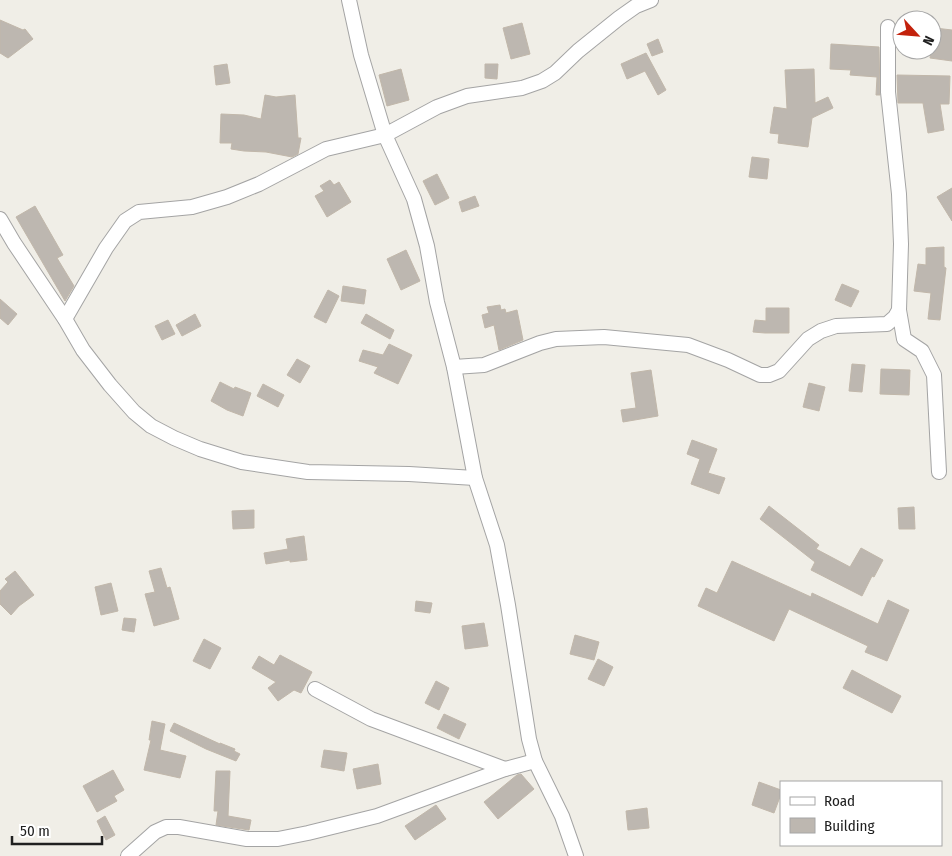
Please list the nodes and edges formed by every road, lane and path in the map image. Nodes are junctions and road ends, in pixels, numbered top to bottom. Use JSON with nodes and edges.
{"nodes":[{"id":1,"x":349,"y":0,"type":"edge"},
{"id":2,"x":651,"y":0,"type":"edge"},
{"id":3,"x":888,"y":27,"type":"dead end"},
{"id":4,"x":385,"y":135,"type":"junction"},
{"id":5,"x":0,"y":219,"type":"edge"},
{"id":6,"x":898,"y":310,"type":"junction"},
{"id":7,"x":65,"y":319,"type":"junction"},
{"id":8,"x":454,"y":367,"type":"junction"},
{"id":9,"x":938,"y":472,"type":"dead end"},
{"id":10,"x":475,"y":478,"type":"junction"},
{"id":11,"x":315,"y":689,"type":"dead end"},
{"id":12,"x":535,"y":761,"type":"junction"},
{"id":13,"x":505,"y":769,"type":"junction"},
{"id":14,"x":128,"y":856,"type":"edge"},
{"id":15,"x":576,"y":856,"type":"edge"}],
"edges":[{"from":1,"to":4,"type":"street"},
{"from":2,"to":4,"type":"street"},
{"from":3,"to":6,"type":"street"},
{"from":4,"to":7,"type":"street"},
{"from":4,"to":8,"type":"street"},
{"from":5,"to":7,"type":"street"},
{"from":6,"to":8,"type":"street"},
{"from":6,"to":9,"type":"street"},
{"from":7,"to":10,"type":"street"},
{"from":8,"to":10,"type":"street"},
{"from":10,"to":12,"type":"street"},
{"from":11,"to":13,"type":"street"},
{"from":12,"to":13,"type":"street"},
{"from":12,"to":15,"type":"street"},
{"from":13,"to":14,"type":"street"}]}
